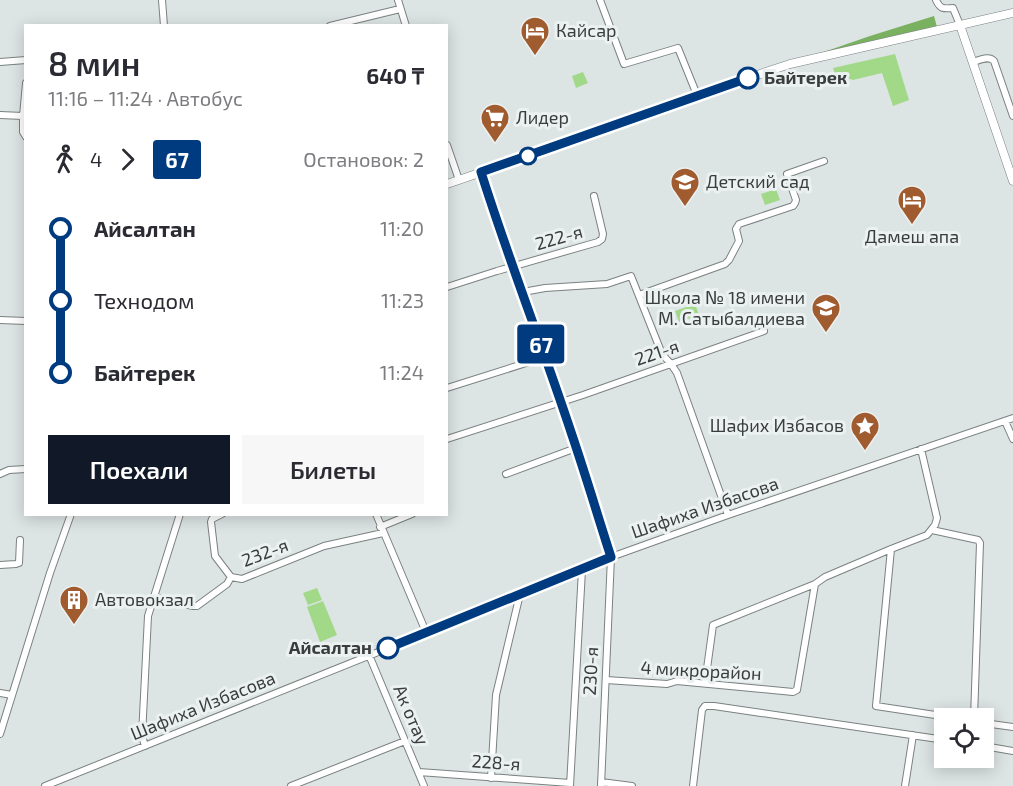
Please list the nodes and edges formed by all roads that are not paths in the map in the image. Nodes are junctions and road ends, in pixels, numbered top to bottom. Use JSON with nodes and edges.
{"nodes":[{"id":1,"x":162,"y":0,"type":"edge"},
{"id":2,"x":398,"y":0,"type":"edge"},
{"id":3,"x":600,"y":0,"type":"edge"},
{"id":4,"x":936,"y":0,"type":"edge"},
{"id":5,"x":400,"y":9,"type":"junction"},
{"id":6,"x":1013,"y":13,"type":"edge"},
{"id":7,"x":164,"y":24,"type":"edge"},
{"id":8,"x":338,"y":24,"type":"edge"},
{"id":9,"x":405,"y":24,"type":"edge"},
{"id":10,"x":960,"y":26,"type":"junction"},
{"id":11,"x":24,"y":60,"type":"edge"},
{"id":12,"x":0,"y":62,"type":"edge"},
{"id":13,"x":973,"y":62,"type":"junction"},
{"id":14,"x":697,"y":95,"type":"junction"},
{"id":15,"x":24,"y":105,"type":"edge"},
{"id":16,"x":0,"y":115,"type":"edge"},
{"id":17,"x":23,"y":116,"type":"junction"},
{"id":18,"x":1013,"y":116,"type":"edge"},
{"id":19,"x":24,"y":134,"type":"edge"},
{"id":20,"x":448,"y":148,"type":"edge"},
{"id":21,"x":824,"y":161,"type":"dead end"},
{"id":22,"x":481,"y":172,"type":"junction"},
{"id":23,"x":459,"y":180,"type":"junction"},
{"id":24,"x":1013,"y":181,"type":"edge"},
{"id":25,"x":448,"y":184,"type":"edge"},
{"id":26,"x":594,"y":196,"type":"dead end"},
{"id":27,"x":513,"y":267,"type":"junction"},
{"id":28,"x":448,"y":287,"type":"edge"},
{"id":29,"x":523,"y":292,"type":"junction"},
{"id":30,"x":639,"y":295,"type":"junction"},
{"id":31,"x":0,"y":320,"type":"edge"},
{"id":32,"x":24,"y":321,"type":"edge"},
{"id":33,"x":764,"y":331,"type":"dead end"},
{"id":34,"x":545,"y":357,"type":"junction"},
{"id":35,"x":671,"y":364,"type":"junction"},
{"id":36,"x":448,"y":388,"type":"edge"},
{"id":37,"x":560,"y":402,"type":"junction"},
{"id":38,"x":1013,"y":418,"type":"edge"},
{"id":39,"x":1005,"y":421,"type":"junction"},
{"id":40,"x":448,"y":439,"type":"edge"},
{"id":41,"x":1013,"y":439,"type":"edge"},
{"id":42,"x":576,"y":448,"type":"junction"},
{"id":43,"x":921,"y":449,"type":"junction"},
{"id":44,"x":24,"y":468,"type":"edge"},
{"id":45,"x":0,"y":474,"type":"edge"},
{"id":46,"x":506,"y":474,"type":"dead end"},
{"id":47,"x":728,"y":515,"type":"junction"},
{"id":48,"x":70,"y":516,"type":"edge"},
{"id":49,"x":179,"y":516,"type":"edge"},
{"id":50,"x":218,"y":516,"type":"edge"},
{"id":51,"x":377,"y":516,"type":"edge"},
{"id":52,"x":408,"y":516,"type":"edge"},
{"id":53,"x":381,"y":530,"type":"junction"},
{"id":54,"x":932,"y":530,"type":"junction"},
{"id":55,"x":20,"y":540,"type":"dead end"},
{"id":56,"x":891,"y":549,"type":"junction"},
{"id":57,"x":611,"y":557,"type":"junction"},
{"id":58,"x":0,"y":565,"type":"edge"},
{"id":59,"x":582,"y":570,"type":"junction"},
{"id":60,"x":231,"y":577,"type":"junction"},
{"id":61,"x":815,"y":584,"type":"junction"},
{"id":62,"x":520,"y":594,"type":"junction"},
{"id":63,"x":154,"y":597,"type":"junction"},
{"id":64,"x":426,"y":632,"type":"junction"},
{"id":65,"x":369,"y":655,"type":"junction"},
{"id":66,"x":606,"y":680,"type":"junction"},
{"id":67,"x":705,"y":683,"type":"junction"},
{"id":68,"x":0,"y":693,"type":"edge"},
{"id":69,"x":12,"y":695,"type":"junction"},
{"id":70,"x":974,"y":708,"type":"edge"},
{"id":71,"x":934,"y":715,"type":"edge"},
{"id":72,"x":994,"y":724,"type":"edge"},
{"id":73,"x":1013,"y":727,"type":"edge"},
{"id":74,"x":0,"y":734,"type":"edge"},
{"id":75,"x":913,"y":735,"type":"junction"},
{"id":76,"x":934,"y":738,"type":"edge"},
{"id":77,"x":405,"y":741,"type":"junction"},
{"id":78,"x":145,"y":746,"type":"junction"},
{"id":79,"x":994,"y":748,"type":"edge"},
{"id":80,"x":1013,"y":751,"type":"edge"},
{"id":81,"x":419,"y":772,"type":"junction"},
{"id":82,"x":491,"y":778,"type":"junction"},
{"id":83,"x":570,"y":784,"type":"edge"},
{"id":84,"x":601,"y":784,"type":"edge"},
{"id":85,"x":45,"y":786,"type":"edge"},
{"id":86,"x":291,"y":786,"type":"edge"},
{"id":87,"x":424,"y":786,"type":"edge"},
{"id":88,"x":632,"y":786,"type":"edge"},
{"id":89,"x":693,"y":786,"type":"edge"},
{"id":90,"x":905,"y":786,"type":"edge"}],
"edges":[{"from":1,"to":7,"type":"street"},
{"from":2,"to":5,"type":"street"},
{"from":3,"to":14,"type":"street"},
{"from":4,"to":10,"type":"street"},
{"from":5,"to":8,"type":"street"},
{"from":5,"to":9,"type":"street"},
{"from":6,"to":10,"type":"street"},
{"from":10,"to":13,"type":"street"},
{"from":10,"to":14,"type":"street"},
{"from":11,"to":12,"type":"street"},
{"from":13,"to":18,"type":"street"},
{"from":13,"to":24,"type":"street"},
{"from":14,"to":22,"type":"street"},
{"from":15,"to":17,"type":"street"},
{"from":16,"to":17,"type":"street"},
{"from":17,"to":19,"type":"street"},
{"from":20,"to":23,"type":"street"},
{"from":21,"to":30,"type":"street"},
{"from":22,"to":23,"type":"street"},
{"from":22,"to":27,"type":"street"},
{"from":23,"to":25,"type":"street"},
{"from":26,"to":27,"type":"street","name":"222-я"},
{"from":27,"to":28,"type":"street","name":"222-я"},
{"from":27,"to":29,"type":"street"},
{"from":29,"to":30,"type":"street"},
{"from":29,"to":34,"type":"street"},
{"from":30,"to":35,"type":"street"},
{"from":31,"to":32,"type":"street"},
{"from":33,"to":35,"type":"street","name":"221-я"},
{"from":34,"to":36,"type":"street"},
{"from":34,"to":37,"type":"street"},
{"from":35,"to":37,"type":"street","name":"221-я"},
{"from":35,"to":47,"type":"street"},
{"from":37,"to":40,"type":"street"},
{"from":37,"to":42,"type":"street"},
{"from":38,"to":39,"type":"street","name":"Шафиха Избасова"},
{"from":39,"to":41,"type":"street"},
{"from":39,"to":43,"type":"street","name":"Шафиха Избасова"},
{"from":42,"to":46,"type":"street"},
{"from":42,"to":57,"type":"street"},
{"from":43,"to":47,"type":"street","name":"Шафиха Избасова"},
{"from":43,"to":54,"type":"street"},
{"from":44,"to":45,"type":"street"},
{"from":47,"to":57,"type":"street","name":"Шафиха Избасова"},
{"from":48,"to":69,"type":"street"},
{"from":49,"to":63,"type":"street"},
{"from":50,"to":60,"type":"street","name":"232-я"},
{"from":51,"to":53,"type":"street"},
{"from":52,"to":53,"type":"street","name":"232-я"},
{"from":53,"to":60,"type":"street","name":"232-я"},
{"from":53,"to":64,"type":"street"},
{"from":54,"to":56,"type":"street"},
{"from":54,"to":70,"type":"street"},
{"from":55,"to":58,"type":"street"},
{"from":56,"to":61,"type":"street"},
{"from":56,"to":71,"type":"street"},
{"from":57,"to":59,"type":"street","name":"Шафиха Избасова"},
{"from":57,"to":66,"type":"street","name":"230-я"},
{"from":59,"to":62,"type":"street","name":"Шафиха Избасова"},
{"from":59,"to":83,"type":"street","name":"230-я"},
{"from":60,"to":63,"type":"street"},
{"from":61,"to":67,"type":"street"},
{"from":61,"to":67,"type":"street","name":"4 микрорайон"},
{"from":62,"to":64,"type":"street","name":"Шафиха Избасова"},
{"from":62,"to":82,"type":"street"},
{"from":63,"to":78,"type":"street"},
{"from":64,"to":65,"type":"street","name":"Шафиха Избасова"},
{"from":65,"to":77,"type":"street","name":"Ак отау"},
{"from":65,"to":78,"type":"street","name":"Шафиха Избасова"},
{"from":66,"to":67,"type":"street","name":"4 микрорайон"},
{"from":66,"to":84,"type":"street","name":"230-я"},
{"from":68,"to":69,"type":"street"},
{"from":69,"to":74,"type":"street"},
{"from":72,"to":73,"type":"street"},
{"from":75,"to":76,"type":"street"},
{"from":75,"to":89,"type":"street"},
{"from":75,"to":90,"type":"street"},
{"from":77,"to":81,"type":"street","name":"Ак отау"},
{"from":77,"to":86,"type":"street"},
{"from":78,"to":85,"type":"street","name":"Шафиха Избасова"},
{"from":79,"to":80,"type":"street"},
{"from":81,"to":82,"type":"street","name":"228-я"},
{"from":81,"to":87,"type":"street","name":"Ак отау"},
{"from":82,"to":83,"type":"street","name":"228-я"},
{"from":84,"to":88,"type":"street"}]}
